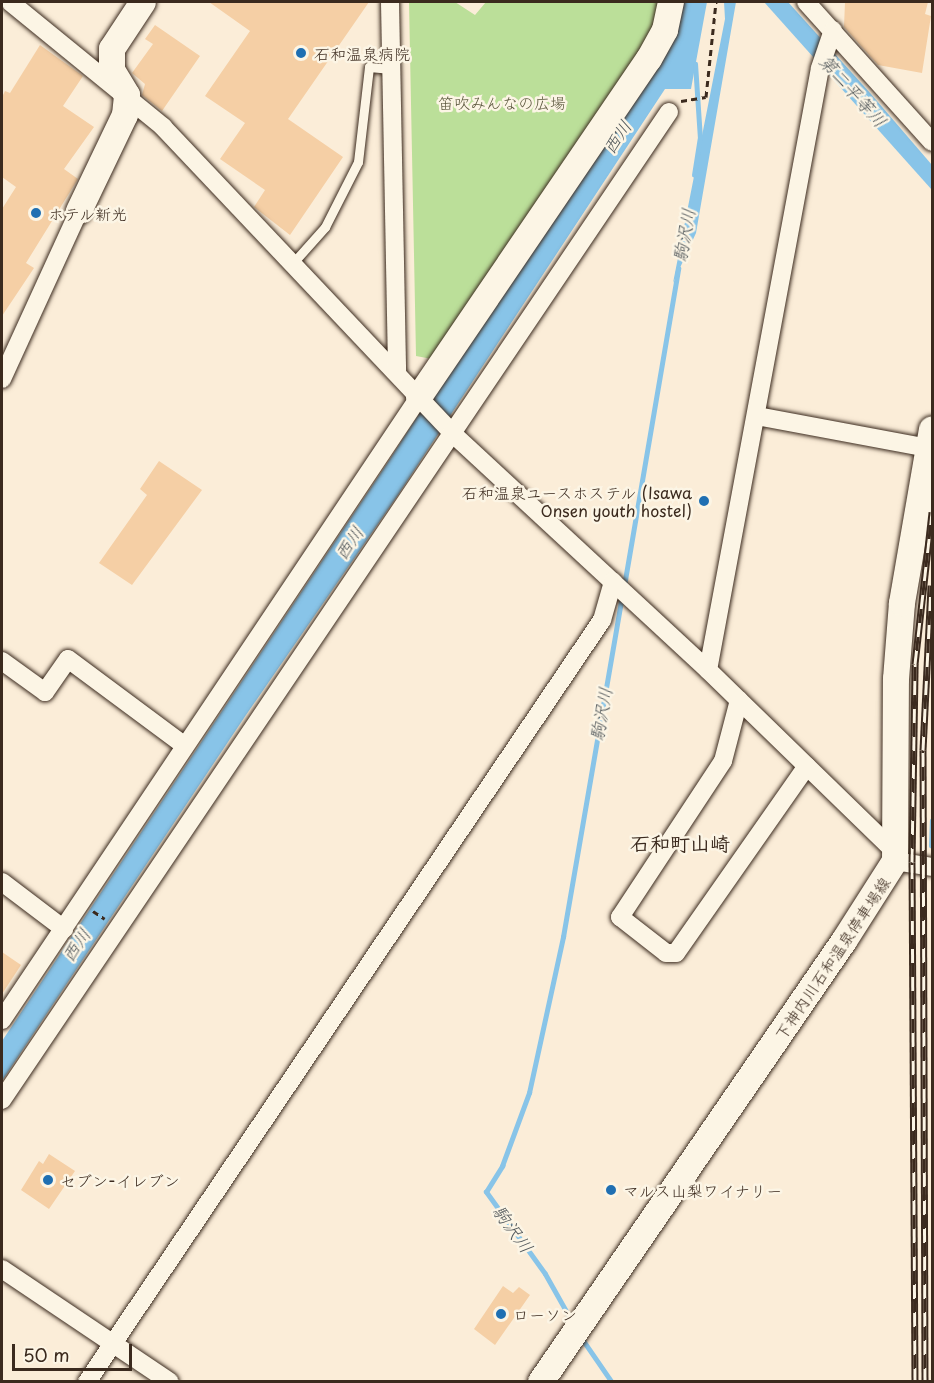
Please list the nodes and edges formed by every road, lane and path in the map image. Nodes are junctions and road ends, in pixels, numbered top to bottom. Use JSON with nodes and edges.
{"nodes":[{"id":1,"x":10,"y":2,"type":"edge"},
{"id":2,"x":143,"y":2,"type":"edge"},
{"id":3,"x":390,"y":2,"type":"edge"},
{"id":4,"x":671,"y":2,"type":"edge"},
{"id":5,"x":716,"y":2,"type":"edge"},
{"id":6,"x":806,"y":2,"type":"edge"},
{"id":7,"x":830,"y":34,"type":"junction"},
{"id":8,"x":391,"y":69,"type":"junction"},
{"id":9,"x":127,"y":95,"type":"junction"},
{"id":10,"x":686,"y":100,"type":"dead end"},
{"id":11,"x":669,"y":112,"type":"dead end"},
{"id":12,"x":933,"y":142,"type":"edge"},
{"id":13,"x":79,"y":211,"type":"joint"},
{"id":14,"x":292,"y":264,"type":"junction"},
{"id":15,"x":398,"y":373,"type":"junction"},
{"id":16,"x":2,"y":379,"type":"edge"},
{"id":17,"x":421,"y":400,"type":"junction"},
{"id":18,"x":757,"y":416,"type":"junction"},
{"id":19,"x":449,"y":429,"type":"junction"},
{"id":20,"x":930,"y":439,"type":"edge"},
{"id":21,"x":614,"y":582,"type":"junction"},
{"id":22,"x":2,"y":661,"type":"edge"},
{"id":23,"x":708,"y":670,"type":"junction"},
{"id":24,"x":739,"y":700,"type":"junction"},
{"id":25,"x":184,"y":745,"type":"junction"},
{"id":26,"x":807,"y":766,"type":"junction"},
{"id":27,"x":894,"y":856,"type":"junction"},
{"id":28,"x":933,"y":867,"type":"edge"},
{"id":29,"x":2,"y":882,"type":"edge"},
{"id":30,"x":81,"y":902,"type":"junction"},
{"id":31,"x":119,"y":928,"type":"junction"},
{"id":32,"x":64,"y":929,"type":"junction"},
{"id":33,"x":2,"y":1020,"type":"edge"},
{"id":34,"x":2,"y":1100,"type":"edge"},
{"id":35,"x":2,"y":1269,"type":"edge"},
{"id":36,"x":114,"y":1342,"type":"junction"},
{"id":37,"x":87,"y":1382,"type":"edge"},
{"id":38,"x":170,"y":1382,"type":"edge"},
{"id":39,"x":541,"y":1382,"type":"edge"}],
"edges":[{"from":1,"to":9,"type":"street"},
{"from":2,"to":9,"type":"main road"},
{"from":3,"to":8,"type":"street"},
{"from":4,"to":17,"type":"main road"},
{"from":5,"to":10,"type":"path"},
{"from":6,"to":7,"type":"street"},
{"from":7,"to":12,"type":"street"},
{"from":7,"to":18,"type":"street"},
{"from":8,"to":14,"type":"lane"},
{"from":8,"to":15,"type":"street"},
{"from":9,"to":13,"type":"main road"},
{"from":9,"to":14,"type":"street"},
{"from":11,"to":19,"type":"street"},
{"from":13,"to":16,"type":"street"},
{"from":14,"to":15,"type":"street"},
{"from":15,"to":17,"type":"street"},
{"from":17,"to":19,"type":"street"},
{"from":17,"to":25,"type":"street"},
{"from":18,"to":20,"type":"street"},
{"from":18,"to":23,"type":"street"},
{"from":19,"to":21,"type":"street"},
{"from":19,"to":31,"type":"street"},
{"from":20,"to":27,"type":"main road"},
{"from":21,"to":23,"type":"street"},
{"from":21,"to":36,"type":"street"},
{"from":22,"to":25,"type":"street"},
{"from":23,"to":24,"type":"street"},
{"from":24,"to":26,"type":"street"},
{"from":24,"to":26,"type":"street"},
{"from":25,"to":30,"type":"street"},
{"from":26,"to":27,"type":"street"},
{"from":27,"to":28,"type":"street"},
{"from":27,"to":39,"type":"main road","name":"下神内川石和温泉停車場線"},
{"from":29,"to":32,"type":"street"},
{"from":30,"to":31,"type":"path"},
{"from":30,"to":32,"type":"street"},
{"from":31,"to":34,"type":"street"},
{"from":32,"to":33,"type":"street"},
{"from":35,"to":36,"type":"street"},
{"from":36,"to":37,"type":"street"},
{"from":36,"to":38,"type":"street"}]}
